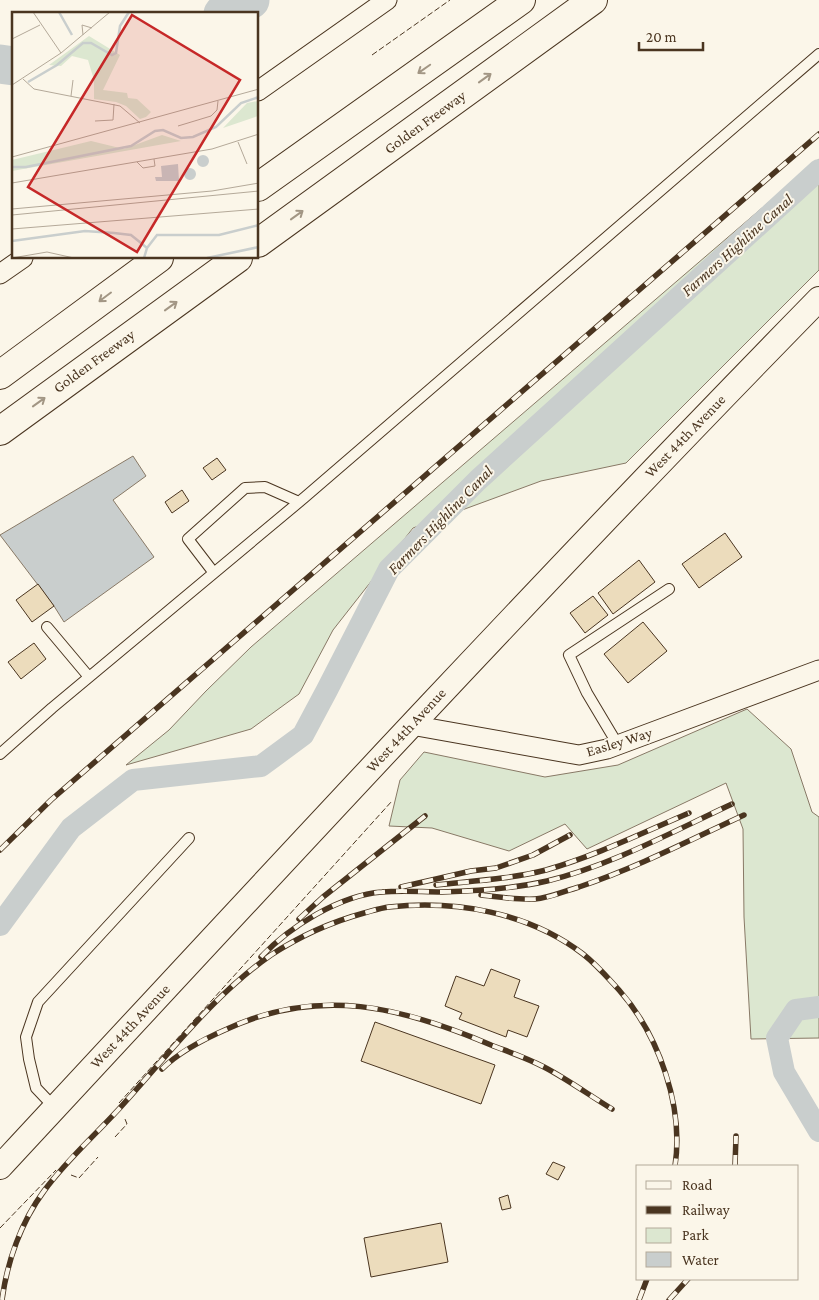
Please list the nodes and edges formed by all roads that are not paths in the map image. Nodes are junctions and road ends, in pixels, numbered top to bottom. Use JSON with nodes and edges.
{"nodes":[{"id":1,"x":387,"y":0,"type":"edge"},
{"id":2,"x":521,"y":0,"type":"edge"},
{"id":3,"x":593,"y":0,"type":"edge"},
{"id":4,"x":819,"y":54,"type":"edge"},
{"id":5,"x":259,"y":90,"type":"edge"},
{"id":6,"x":259,"y":186,"type":"edge"},
{"id":7,"x":259,"y":242,"type":"edge"},
{"id":8,"x":22,"y":259,"type":"edge"},
{"id":9,"x":158,"y":259,"type":"edge"},
{"id":10,"x":237,"y":259,"type":"edge"},
{"id":11,"x":0,"y":274,"type":"edge"},
{"id":12,"x":819,"y":299,"type":"edge"},
{"id":13,"x":0,"y":375,"type":"edge"},
{"id":14,"x":0,"y":431,"type":"edge"},
{"id":15,"x":299,"y":502,"type":"junction"},
{"id":16,"x":214,"y":573,"type":"junction"},
{"id":17,"x":669,"y":588,"type":"dead end"},
{"id":18,"x":47,"y":627,"type":"dead end"},
{"id":19,"x":819,"y":670,"type":"edge"},
{"id":20,"x":89,"y":677,"type":"junction"},
{"id":21,"x":411,"y":725,"type":"junction"},
{"id":22,"x":618,"y":745,"type":"junction"},
{"id":23,"x":0,"y":754,"type":"edge"},
{"id":24,"x":189,"y":838,"type":"dead end"},
{"id":25,"x":55,"y":1108,"type":"junction"},
{"id":26,"x":0,"y":1167,"type":"edge"}],
"edges":[{"from":1,"to":5,"type":"street"},
{"from":2,"to":6,"type":"highway","one_way":true},
{"from":7,"to":3,"type":"highway","name":"Golden Freeway","one_way":true},
{"from":4,"to":15,"type":"lane"},
{"from":8,"to":11,"type":"street"},
{"from":9,"to":13,"type":"highway","one_way":true},
{"from":14,"to":10,"type":"highway","name":"Golden Freeway","one_way":true},
{"from":12,"to":21,"type":"street","name":"West 44th Avenue"},
{"from":15,"to":16,"type":"lane"},
{"from":15,"to":16,"type":"lane"},
{"from":16,"to":20,"type":"lane"},
{"from":17,"to":22,"type":"lane"},
{"from":18,"to":20,"type":"lane"},
{"from":19,"to":22,"type":"street","name":"Easley Way"},
{"from":20,"to":23,"type":"lane"},
{"from":21,"to":22,"type":"street","name":"Easley Way"},
{"from":21,"to":25,"type":"street","name":"West 44th Avenue"},
{"from":24,"to":25,"type":"lane"},
{"from":25,"to":26,"type":"street","name":"West 44th Avenue"}]}
